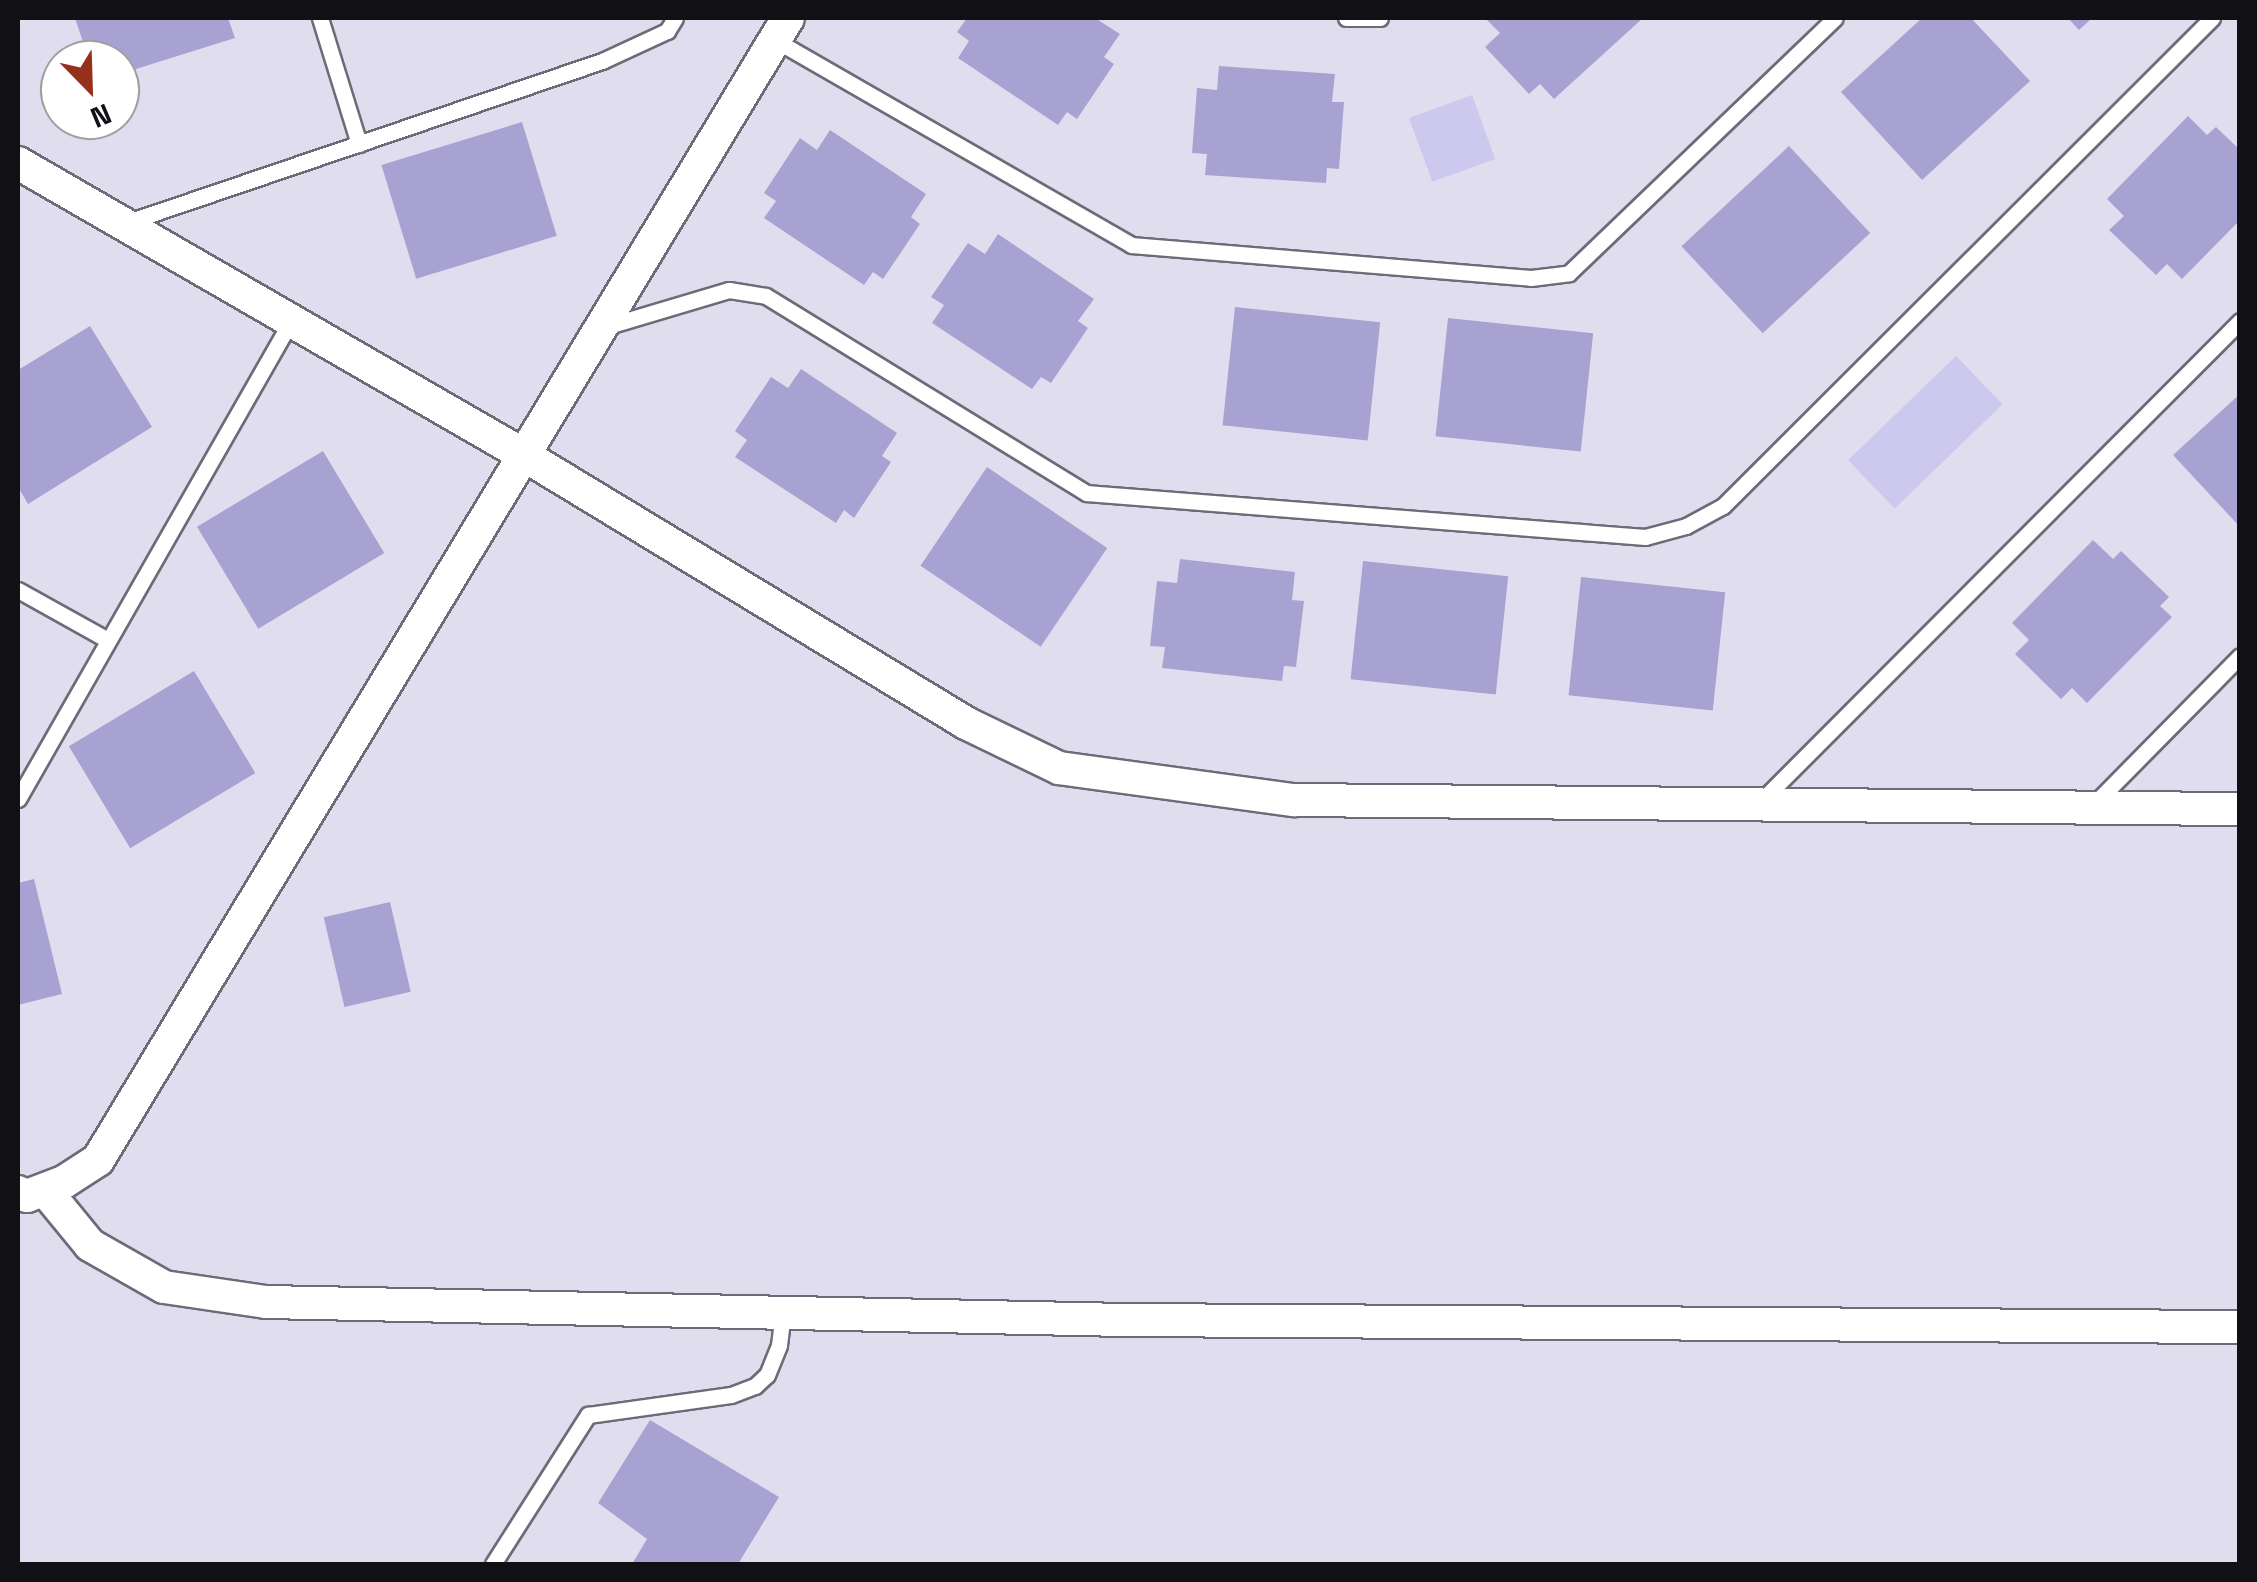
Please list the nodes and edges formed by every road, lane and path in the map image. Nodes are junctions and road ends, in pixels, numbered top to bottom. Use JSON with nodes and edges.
{"nodes":[{"id":1,"x":320,"y":18,"type":"edge"},
{"id":2,"x":675,"y":18,"type":"edge"},
{"id":3,"x":1346,"y":18,"type":"edge"},
{"id":4,"x":1380,"y":18,"type":"edge"},
{"id":5,"x":1835,"y":18,"type":"edge"},
{"id":6,"x":2212,"y":18,"type":"edge"},
{"id":7,"x":782,"y":29,"type":"edge"},
{"id":8,"x":359,"y":144,"type":"junction"},
{"id":9,"x":18,"y":163,"type":"edge"},
{"id":10,"x":123,"y":224,"type":"junction"},
{"id":11,"x":291,"y":321,"type":"junction"},
{"id":12,"x":2240,"y":321,"type":"edge"},
{"id":13,"x":598,"y":329,"type":"junction"},
{"id":14,"x":522,"y":454,"type":"junction"},
{"id":15,"x":18,"y":590,"type":"edge"},
{"id":16,"x":108,"y":640,"type":"junction"},
{"id":17,"x":2240,"y":656,"type":"edge"},
{"id":18,"x":18,"y":799,"type":"edge"},
{"id":19,"x":1758,"y":804,"type":"junction"},
{"id":20,"x":2092,"y":806,"type":"junction"},
{"id":21,"x":2240,"y":809,"type":"edge"},
{"id":22,"x":31,"y":1191,"type":"edge"},
{"id":23,"x":783,"y":1313,"type":"junction"},
{"id":24,"x":2240,"y":1327,"type":"edge"},
{"id":25,"x":493,"y":1564,"type":"edge"}],
"edges":[{"from":1,"to":8,"type":"lane"},
{"from":2,"to":8,"type":"lane"},
{"from":3,"to":4,"type":"lane"},
{"from":5,"to":7,"type":"lane"},
{"from":6,"to":13,"type":"lane"},
{"from":7,"to":13,"type":"street"},
{"from":8,"to":10,"type":"lane"},
{"from":9,"to":10,"type":"street"},
{"from":10,"to":11,"type":"street"},
{"from":11,"to":14,"type":"street"},
{"from":11,"to":16,"type":"lane"},
{"from":12,"to":19,"type":"lane"},
{"from":13,"to":14,"type":"street"},
{"from":14,"to":19,"type":"street"},
{"from":14,"to":22,"type":"street"},
{"from":15,"to":16,"type":"lane"},
{"from":16,"to":18,"type":"lane"},
{"from":17,"to":20,"type":"lane"},
{"from":19,"to":20,"type":"street"},
{"from":20,"to":21,"type":"street"},
{"from":22,"to":23,"type":"street"},
{"from":23,"to":24,"type":"street"},
{"from":23,"to":25,"type":"lane"}]}
